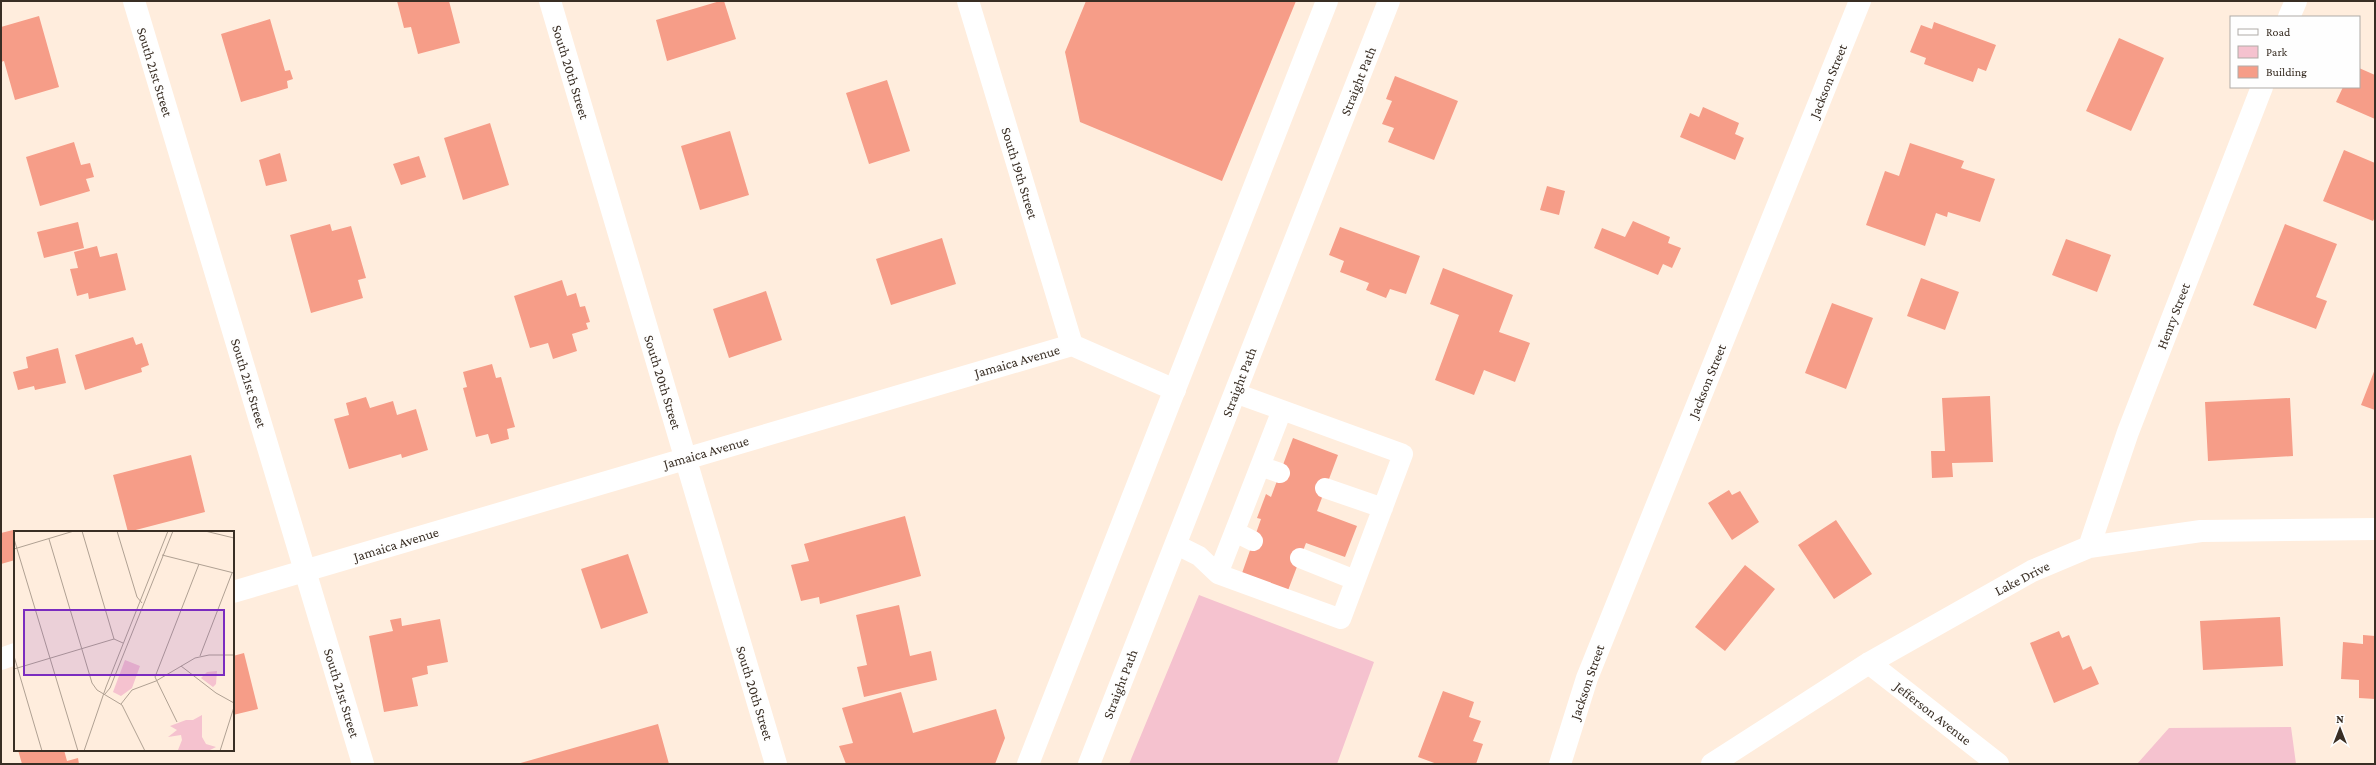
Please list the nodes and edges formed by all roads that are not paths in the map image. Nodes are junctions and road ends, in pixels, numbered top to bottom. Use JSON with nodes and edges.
{"nodes":[{"id":1,"x":134,"y":1,"type":"edge"},
{"id":2,"x":550,"y":1,"type":"edge"},
{"id":3,"x":968,"y":1,"type":"edge"},
{"id":4,"x":1327,"y":1,"type":"edge"},
{"id":5,"x":1389,"y":1,"type":"edge"},
{"id":6,"x":2296,"y":1,"type":"edge"},
{"id":7,"x":1854,"y":3,"type":"edge"},
{"id":8,"x":2289,"y":16,"type":"edge"},
{"id":9,"x":2262,"y":88,"type":"edge"},
{"id":10,"x":1072,"y":345,"type":"junction"},
{"id":11,"x":1175,"y":390,"type":"junction"},
{"id":12,"x":1235,"y":393,"type":"junction"},
{"id":13,"x":1282,"y":410,"type":"junction"},
{"id":14,"x":686,"y":458,"type":"junction"},
{"id":15,"x":1260,"y":466,"type":"junction"},
{"id":16,"x":1280,"y":473,"type":"dead end"},
{"id":17,"x":1325,"y":488,"type":"dead end"},
{"id":18,"x":1383,"y":508,"type":"junction"},
{"id":19,"x":2375,"y":529,"type":"edge"},
{"id":20,"x":1235,"y":532,"type":"junction"},
{"id":21,"x":1253,"y":541,"type":"dead end"},
{"id":22,"x":1175,"y":544,"type":"junction"},
{"id":23,"x":2089,"y":547,"type":"junction"},
{"id":24,"x":1300,"y":558,"type":"dead end"},
{"id":25,"x":305,"y":571,"type":"junction"},
{"id":26,"x":1218,"y":574,"type":"junction"},
{"id":27,"x":1355,"y":580,"type":"junction"},
{"id":28,"x":234,"y":592,"type":"edge"},
{"id":29,"x":14,"y":654,"type":"edge"},
{"id":30,"x":1,"y":658,"type":"edge"},
{"id":31,"x":1868,"y":663,"type":"junction"},
{"id":32,"x":363,"y":764,"type":"edge"},
{"id":33,"x":776,"y":764,"type":"edge"},
{"id":34,"x":1028,"y":764,"type":"edge"},
{"id":35,"x":1089,"y":764,"type":"edge"},
{"id":36,"x":1560,"y":764,"type":"edge"},
{"id":37,"x":1712,"y":764,"type":"edge"},
{"id":38,"x":1998,"y":764,"type":"edge"}],
"edges":[{"from":1,"to":25,"type":"street","name":"South 21st Street"},
{"from":2,"to":14,"type":"street","name":"South 20th Street"},
{"from":3,"to":10,"type":"street","name":"South 19th Street"},
{"from":4,"to":11,"type":"street"},
{"from":5,"to":12,"type":"street","name":"Straight Path"},
{"from":6,"to":8,"type":"street"},
{"from":7,"to":36,"type":"street","name":"Jackson Street"},
{"from":9,"to":23,"type":"street","name":"Henry Street"},
{"from":10,"to":11,"type":"street","name":"Jamaica Avenue"},
{"from":10,"to":14,"type":"street","name":"Jamaica Avenue"},
{"from":11,"to":34,"type":"street"},
{"from":12,"to":13,"type":"lane"},
{"from":12,"to":22,"type":"street","name":"Straight Path"},
{"from":13,"to":15,"type":"lane"},
{"from":13,"to":18,"type":"lane"},
{"from":14,"to":25,"type":"street","name":"Jamaica Avenue"},
{"from":14,"to":33,"type":"street","name":"South 20th Street"},
{"from":15,"to":16,"type":"lane"},
{"from":15,"to":20,"type":"lane"},
{"from":17,"to":18,"type":"lane"},
{"from":18,"to":27,"type":"lane"},
{"from":19,"to":23,"type":"street","name":"Lake Drive"},
{"from":20,"to":21,"type":"lane"},
{"from":20,"to":26,"type":"lane"},
{"from":22,"to":26,"type":"lane"},
{"from":22,"to":35,"type":"street","name":"Straight Path"},
{"from":23,"to":31,"type":"street","name":"Lake Drive"},
{"from":24,"to":27,"type":"lane"},
{"from":25,"to":28,"type":"street","name":"Jamaica Avenue"},
{"from":25,"to":32,"type":"street","name":"South 21st Street"},
{"from":26,"to":27,"type":"lane"},
{"from":29,"to":30,"type":"street"},
{"from":31,"to":37,"type":"street","name":"Lake Drive"},
{"from":31,"to":38,"type":"street","name":"Jefferson Avenue"}]}
